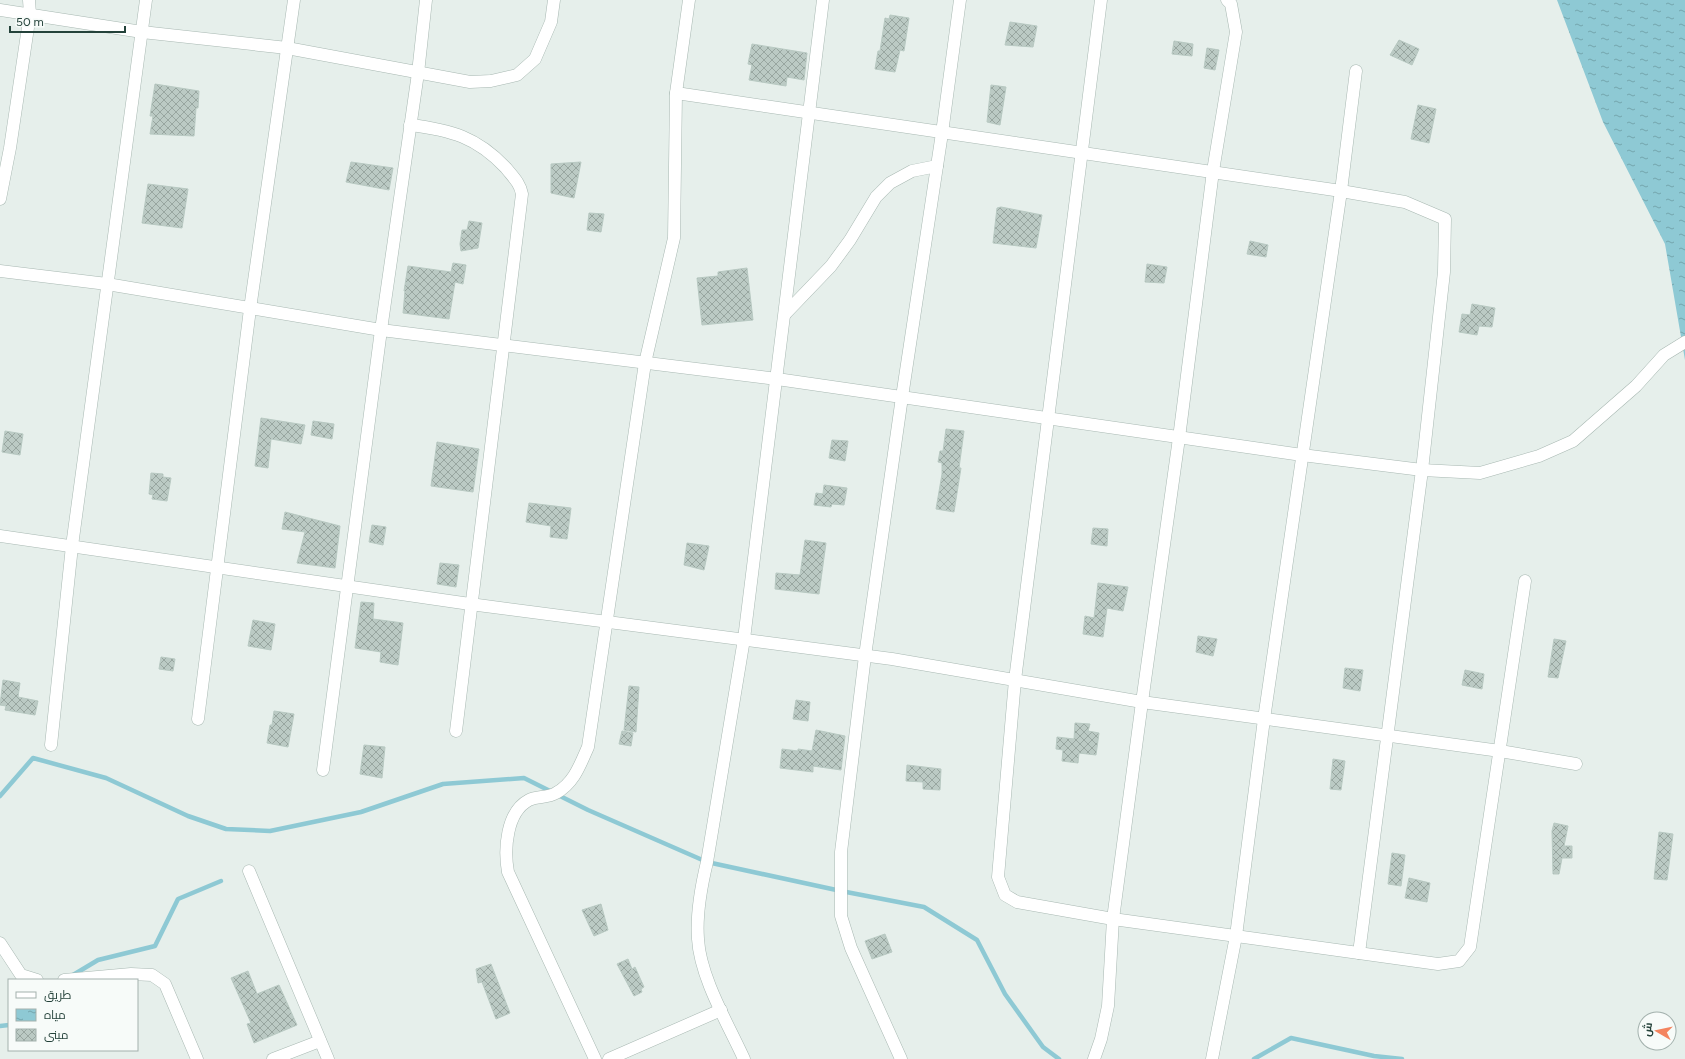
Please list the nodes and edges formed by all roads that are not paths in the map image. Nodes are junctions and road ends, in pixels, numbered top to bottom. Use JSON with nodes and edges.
{"nodes":[{"id":1,"x":29,"y":0,"type":"edge"},
{"id":2,"x":146,"y":0,"type":"edge"},
{"id":3,"x":294,"y":0,"type":"edge"},
{"id":4,"x":426,"y":0,"type":"edge"},
{"id":5,"x":554,"y":0,"type":"edge"},
{"id":6,"x":689,"y":0,"type":"edge"},
{"id":7,"x":824,"y":0,"type":"edge"},
{"id":8,"x":960,"y":0,"type":"edge"},
{"id":9,"x":1100,"y":0,"type":"edge"},
{"id":10,"x":1227,"y":0,"type":"edge"},
{"id":11,"x":0,"y":10,"type":"edge"},
{"id":12,"x":30,"y":14,"type":"junction"},
{"id":13,"x":142,"y":32,"type":"junction"},
{"id":14,"x":286,"y":48,"type":"junction"},
{"id":15,"x":1356,"y":71,"type":"dead end"},
{"id":16,"x":418,"y":73,"type":"junction"},
{"id":17,"x":676,"y":93,"type":"junction"},
{"id":18,"x":810,"y":114,"type":"junction"},
{"id":19,"x":410,"y":125,"type":"junction"},
{"id":20,"x":942,"y":133,"type":"junction"},
{"id":21,"x":1082,"y":152,"type":"junction"},
{"id":22,"x":937,"y":166,"type":"junction"},
{"id":23,"x":1213,"y":171,"type":"junction"},
{"id":24,"x":1341,"y":191,"type":"junction"},
{"id":25,"x":0,"y":200,"type":"edge"},
{"id":26,"x":0,"y":271,"type":"edge"},
{"id":27,"x":107,"y":284,"type":"junction"},
{"id":28,"x":250,"y":309,"type":"junction"},
{"id":29,"x":785,"y":314,"type":"junction"},
{"id":30,"x":381,"y":330,"type":"junction"},
{"id":31,"x":1685,"y":342,"type":"edge"},
{"id":32,"x":503,"y":345,"type":"junction"},
{"id":33,"x":645,"y":363,"type":"junction"},
{"id":34,"x":777,"y":379,"type":"junction"},
{"id":35,"x":902,"y":397,"type":"junction"},
{"id":36,"x":1047,"y":417,"type":"junction"},
{"id":37,"x":1179,"y":438,"type":"junction"},
{"id":38,"x":1302,"y":455,"type":"junction"},
{"id":39,"x":1422,"y":470,"type":"junction"},
{"id":40,"x":0,"y":536,"type":"edge"},
{"id":41,"x":72,"y":546,"type":"junction"},
{"id":42,"x":218,"y":567,"type":"junction"},
{"id":43,"x":1525,"y":581,"type":"dead end"},
{"id":44,"x":348,"y":586,"type":"junction"},
{"id":45,"x":470,"y":604,"type":"junction"},
{"id":46,"x":607,"y":621,"type":"junction"},
{"id":47,"x":744,"y":639,"type":"junction"},
{"id":48,"x":865,"y":656,"type":"junction"},
{"id":49,"x":1015,"y":680,"type":"junction"},
{"id":50,"x":1142,"y":702,"type":"junction"},
{"id":51,"x":198,"y":719,"type":"dead end"},
{"id":52,"x":1264,"y":719,"type":"junction"},
{"id":53,"x":456,"y":731,"type":"dead end"},
{"id":54,"x":1386,"y":735,"type":"junction"},
{"id":55,"x":50,"y":745,"type":"dead end"},
{"id":56,"x":1500,"y":751,"type":"junction"},
{"id":57,"x":1576,"y":764,"type":"dead end"},
{"id":58,"x":323,"y":770,"type":"dead end"},
{"id":59,"x":249,"y":871,"type":"dead end"},
{"id":60,"x":1114,"y":919,"type":"junction"},
{"id":61,"x":1236,"y":936,"type":"junction"},
{"id":62,"x":0,"y":943,"type":"edge"},
{"id":63,"x":1359,"y":953,"type":"junction"},
{"id":64,"x":34,"y":979,"type":"edge"},
{"id":65,"x":75,"y":979,"type":"edge"},
{"id":66,"x":721,"y":1010,"type":"junction"},
{"id":67,"x":320,"y":1041,"type":"junction"},
{"id":68,"x":197,"y":1059,"type":"edge"},
{"id":69,"x":273,"y":1059,"type":"edge"},
{"id":70,"x":328,"y":1059,"type":"edge"},
{"id":71,"x":595,"y":1059,"type":"edge"},
{"id":72,"x":609,"y":1059,"type":"edge"},
{"id":73,"x":744,"y":1059,"type":"edge"},
{"id":74,"x":901,"y":1059,"type":"edge"},
{"id":75,"x":1094,"y":1059,"type":"edge"},
{"id":76,"x":1212,"y":1059,"type":"edge"}],
"edges":[{"from":1,"to":12,"type":"street"},
{"from":2,"to":13,"type":"street"},
{"from":3,"to":14,"type":"street"},
{"from":4,"to":16,"type":"street"},
{"from":5,"to":16,"type":"street"},
{"from":6,"to":17,"type":"street"},
{"from":7,"to":18,"type":"street"},
{"from":8,"to":20,"type":"street"},
{"from":9,"to":21,"type":"street"},
{"from":10,"to":23,"type":"street"},
{"from":11,"to":12,"type":"street"},
{"from":12,"to":13,"type":"street"},
{"from":12,"to":25,"type":"street"},
{"from":13,"to":14,"type":"street"},
{"from":13,"to":27,"type":"street"},
{"from":14,"to":16,"type":"street"},
{"from":14,"to":28,"type":"street"},
{"from":15,"to":24,"type":"street"},
{"from":16,"to":19,"type":"street"},
{"from":17,"to":18,"type":"street"},
{"from":17,"to":33,"type":"street"},
{"from":18,"to":20,"type":"street"},
{"from":18,"to":29,"type":"street"},
{"from":19,"to":30,"type":"street"},
{"from":19,"to":32,"type":"street"},
{"from":20,"to":21,"type":"street"},
{"from":20,"to":22,"type":"street"},
{"from":21,"to":23,"type":"street"},
{"from":21,"to":36,"type":"street"},
{"from":22,"to":29,"type":"street"},
{"from":22,"to":35,"type":"street"},
{"from":23,"to":24,"type":"street"},
{"from":23,"to":37,"type":"street"},
{"from":24,"to":38,"type":"street"},
{"from":24,"to":39,"type":"street"},
{"from":26,"to":27,"type":"street"},
{"from":27,"to":28,"type":"street"},
{"from":27,"to":41,"type":"street"},
{"from":28,"to":30,"type":"street"},
{"from":28,"to":42,"type":"street"},
{"from":29,"to":34,"type":"street"},
{"from":30,"to":32,"type":"street"},
{"from":30,"to":44,"type":"street"},
{"from":31,"to":39,"type":"street"},
{"from":32,"to":33,"type":"street"},
{"from":32,"to":45,"type":"street"},
{"from":33,"to":34,"type":"street"},
{"from":33,"to":46,"type":"street"},
{"from":34,"to":35,"type":"street"},
{"from":34,"to":47,"type":"street"},
{"from":35,"to":36,"type":"street"},
{"from":35,"to":48,"type":"street"},
{"from":36,"to":37,"type":"street"},
{"from":36,"to":49,"type":"street"},
{"from":37,"to":38,"type":"street"},
{"from":37,"to":50,"type":"street"},
{"from":38,"to":39,"type":"street"},
{"from":38,"to":52,"type":"street"},
{"from":39,"to":54,"type":"street"},
{"from":40,"to":41,"type":"street"},
{"from":41,"to":42,"type":"street"},
{"from":41,"to":55,"type":"street"},
{"from":42,"to":44,"type":"street"},
{"from":42,"to":51,"type":"street"},
{"from":43,"to":56,"type":"street"},
{"from":44,"to":45,"type":"street"},
{"from":44,"to":58,"type":"street"},
{"from":45,"to":46,"type":"street"},
{"from":45,"to":53,"type":"street"},
{"from":46,"to":47,"type":"street"},
{"from":46,"to":71,"type":"street"},
{"from":47,"to":48,"type":"street"},
{"from":47,"to":66,"type":"street"},
{"from":48,"to":49,"type":"street"},
{"from":48,"to":74,"type":"street"},
{"from":49,"to":50,"type":"street"},
{"from":49,"to":60,"type":"street"},
{"from":50,"to":52,"type":"street"},
{"from":50,"to":60,"type":"street"},
{"from":52,"to":54,"type":"street"},
{"from":52,"to":61,"type":"street"},
{"from":54,"to":56,"type":"street"},
{"from":54,"to":63,"type":"street"},
{"from":56,"to":57,"type":"street"},
{"from":56,"to":63,"type":"street"},
{"from":59,"to":67,"type":"street"},
{"from":60,"to":61,"type":"street"},
{"from":60,"to":75,"type":"street"},
{"from":61,"to":63,"type":"street"},
{"from":61,"to":76,"type":"street"},
{"from":62,"to":64,"type":"street"},
{"from":65,"to":68,"type":"street"},
{"from":66,"to":72,"type":"street"},
{"from":66,"to":73,"type":"street"},
{"from":67,"to":69,"type":"street"},
{"from":67,"to":70,"type":"street"}]}
